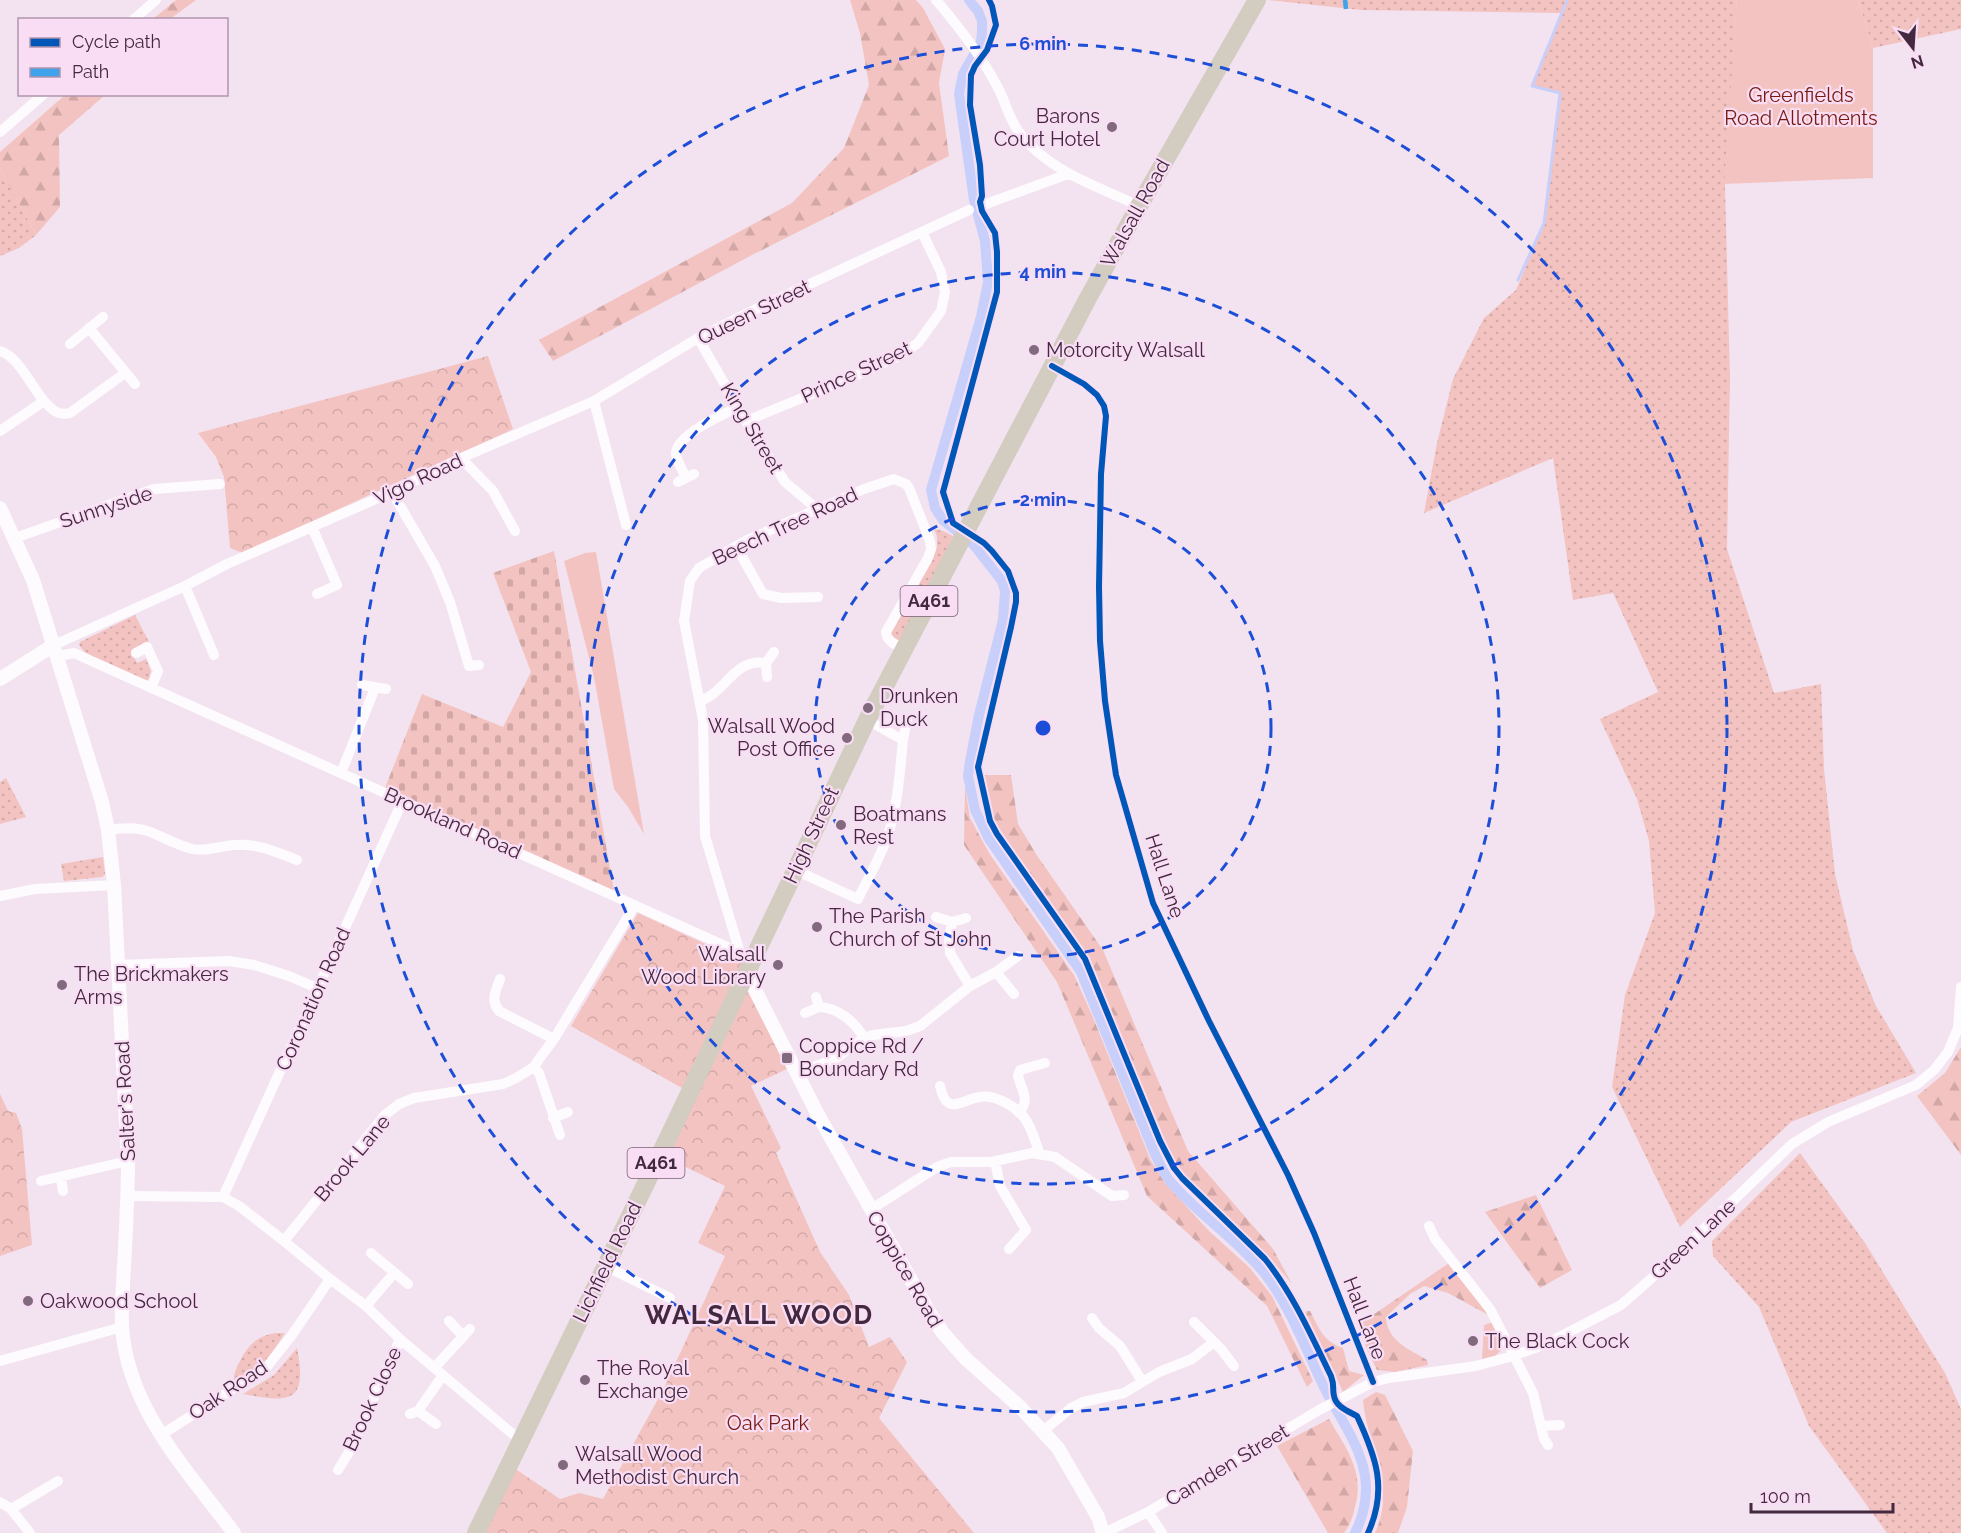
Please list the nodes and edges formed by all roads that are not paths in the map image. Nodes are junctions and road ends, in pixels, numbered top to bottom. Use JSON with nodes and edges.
{"nodes":[{"id":1,"x":156,"y":0,"type":"edge"},
{"id":2,"x":936,"y":0,"type":"edge"},
{"id":3,"x":1257,"y":0,"type":"edge"},
{"id":4,"x":135,"y":18,"type":"edge"},
{"id":5,"x":42,"y":96,"type":"edge"},
{"id":6,"x":0,"y":132,"type":"edge"},
{"id":7,"x":1068,"y":174,"type":"junction"},
{"id":8,"x":986,"y":204,"type":"dead end"},
{"id":9,"x":1138,"y":206,"type":"junction"},
{"id":10,"x":969,"y":210,"type":"dead end"},
{"id":11,"x":922,"y":232,"type":"junction"},
{"id":12,"x":103,"y":317,"type":"dead end"},
{"id":13,"x":89,"y":328,"type":"junction"},
{"id":14,"x":699,"y":338,"type":"junction"},
{"id":15,"x":70,"y":344,"type":"dead end"},
{"id":16,"x":0,"y":351,"type":"edge"},
{"id":17,"x":1052,"y":366,"type":"junction"},
{"id":18,"x":125,"y":373,"type":"junction"},
{"id":19,"x":135,"y":384,"type":"dead end"},
{"id":20,"x":44,"y":401,"type":"junction"},
{"id":21,"x":594,"y":401,"type":"junction"},
{"id":22,"x":738,"y":407,"type":"junction"},
{"id":23,"x":746,"y":421,"type":"junction"},
{"id":24,"x":544,"y":422,"type":"joint"},
{"id":25,"x":0,"y":431,"type":"edge"},
{"id":26,"x":461,"y":458,"type":"junction"},
{"id":27,"x":686,"y":478,"type":"dead end"},
{"id":28,"x":220,"y":484,"type":"dead end"},
{"id":29,"x":392,"y":492,"type":"junction"},
{"id":30,"x":0,"y":508,"type":"edge"},
{"id":31,"x":816,"y":508,"type":"junction"},
{"id":32,"x":626,"y":525,"type":"dead end"},
{"id":33,"x":312,"y":527,"type":"junction"},
{"id":34,"x":515,"y":531,"type":"dead end"},
{"id":35,"x":15,"y":538,"type":"junction"},
{"id":36,"x":736,"y":546,"type":"junction"},
{"id":37,"x":955,"y":553,"type":"joint"},
{"id":38,"x":185,"y":586,"type":"junction"},
{"id":39,"x":317,"y":594,"type":"dead end"},
{"id":40,"x":813,"y":594,"type":"dead end"},
{"id":41,"x":904,"y":649,"type":"junction"},
{"id":42,"x":56,"y":650,"type":"junction"},
{"id":43,"x":774,"y":651,"type":"dead end"},
{"id":44,"x":136,"y":652,"type":"dead end"},
{"id":45,"x":214,"y":656,"type":"dead end"},
{"id":46,"x":766,"y":663,"type":"junction"},
{"id":47,"x":479,"y":665,"type":"dead end"},
{"id":48,"x":767,"y":677,"type":"dead end"},
{"id":49,"x":0,"y":679,"type":"edge"},
{"id":50,"x":362,"y":685,"type":"dead end"},
{"id":51,"x":150,"y":688,"type":"junction"},
{"id":52,"x":700,"y":700,"type":"junction"},
{"id":53,"x":867,"y":720,"type":"junction"},
{"id":54,"x":907,"y":720,"type":"dead end"},
{"id":55,"x":903,"y":740,"type":"junction"},
{"id":56,"x":341,"y":773,"type":"junction"},
{"id":57,"x":403,"y":800,"type":"junction"},
{"id":58,"x":108,"y":830,"type":"junction"},
{"id":59,"x":297,"y":860,"type":"dead end"},
{"id":60,"x":795,"y":870,"type":"junction"},
{"id":61,"x":114,"y":885,"type":"junction"},
{"id":62,"x":0,"y":896,"type":"edge"},
{"id":63,"x":635,"y":905,"type":"junction"},
{"id":64,"x":936,"y":917,"type":"dead end"},
{"id":65,"x":966,"y":918,"type":"dead end"},
{"id":66,"x":952,"y":922,"type":"junction"},
{"id":67,"x":1018,"y":956,"type":"dead end"},
{"id":68,"x":747,"y":962,"type":"junction"},
{"id":69,"x":118,"y":965,"type":"junction"},
{"id":70,"x":996,"y":972,"type":"junction"},
{"id":71,"x":500,"y":979,"type":"dead end"},
{"id":72,"x":970,"y":986,"type":"junction"},
{"id":73,"x":1961,"y":987,"type":"edge"},
{"id":74,"x":317,"y":988,"type":"junction"},
{"id":75,"x":1014,"y":994,"type":"dead end"},
{"id":76,"x":805,"y":1013,"type":"dead end"},
{"id":77,"x":864,"y":1038,"type":"junction"},
{"id":78,"x":554,"y":1039,"type":"junction"},
{"id":79,"x":1045,"y":1063,"type":"dead end"},
{"id":80,"x":534,"y":1067,"type":"junction"},
{"id":81,"x":797,"y":1073,"type":"junction"},
{"id":82,"x":940,"y":1086,"type":"dead end"},
{"id":83,"x":568,"y":1112,"type":"dead end"},
{"id":84,"x":1019,"y":1113,"type":"junction"},
{"id":85,"x":553,"y":1118,"type":"junction"},
{"id":86,"x":560,"y":1135,"type":"dead end"},
{"id":87,"x":1040,"y":1154,"type":"junction"},
{"id":88,"x":128,"y":1161,"type":"junction"},
{"id":89,"x":995,"y":1161,"type":"junction"},
{"id":90,"x":61,"y":1178,"type":"junction"},
{"id":91,"x":41,"y":1181,"type":"dead end"},
{"id":92,"x":63,"y":1191,"type":"dead end"},
{"id":93,"x":1124,"y":1195,"type":"dead end"},
{"id":94,"x":128,"y":1196,"type":"junction"},
{"id":95,"x":223,"y":1197,"type":"junction"},
{"id":96,"x":870,"y":1210,"type":"junction"},
{"id":97,"x":1428,"y":1226,"type":"dead end"},
{"id":98,"x":284,"y":1241,"type":"junction"},
{"id":99,"x":1009,"y":1249,"type":"dead end"},
{"id":100,"x":375,"y":1256,"type":"dead end"},
{"id":101,"x":605,"y":1266,"type":"junction"},
{"id":102,"x":394,"y":1273,"type":"junction"},
{"id":103,"x":330,"y":1280,"type":"junction"},
{"id":104,"x":408,"y":1284,"type":"dead end"},
{"id":105,"x":670,"y":1298,"type":"dead end"},
{"id":106,"x":366,"y":1306,"type":"junction"},
{"id":107,"x":1092,"y":1318,"type":"dead end"},
{"id":108,"x":449,"y":1321,"type":"dead end"},
{"id":109,"x":1194,"y":1322,"type":"dead end"},
{"id":110,"x":122,"y":1327,"type":"junction"},
{"id":111,"x":400,"y":1339,"type":"junction"},
{"id":112,"x":1214,"y":1342,"type":"junction"},
{"id":113,"x":1513,"y":1356,"type":"junction"},
{"id":114,"x":0,"y":1361,"type":"edge"},
{"id":115,"x":1234,"y":1366,"type":"dead end"},
{"id":116,"x":439,"y":1371,"type":"junction"},
{"id":117,"x":1142,"y":1381,"type":"junction"},
{"id":118,"x":1372,"y":1382,"type":"junction"},
{"id":119,"x":1348,"y":1394,"type":"joint"},
{"id":120,"x":436,"y":1424,"type":"dead end"},
{"id":121,"x":1560,"y":1425,"type":"dead end"},
{"id":122,"x":1541,"y":1426,"type":"junction"},
{"id":123,"x":1043,"y":1431,"type":"junction"},
{"id":124,"x":161,"y":1435,"type":"junction"},
{"id":125,"x":521,"y":1441,"type":"junction"},
{"id":126,"x":1548,"y":1445,"type":"dead end"},
{"id":127,"x":345,"y":1465,"type":"dead end"},
{"id":128,"x":34,"y":1480,"type":"dead end"},
{"id":129,"x":57,"y":1481,"type":"dead end"},
{"id":130,"x":42,"y":1491,"type":"junction"},
{"id":131,"x":0,"y":1502,"type":"edge"},
{"id":132,"x":11,"y":1509,"type":"junction"},
{"id":133,"x":1148,"y":1512,"type":"junction"},
{"id":134,"x":30,"y":1533,"type":"edge"},
{"id":135,"x":234,"y":1533,"type":"edge"},
{"id":136,"x":476,"y":1533,"type":"edge"},
{"id":137,"x":1104,"y":1533,"type":"edge"},
{"id":138,"x":1162,"y":1533,"type":"edge"}],
"edges":[{"from":1,"to":4,"type":"street"},
{"from":2,"to":7,"type":"street"},
{"from":3,"to":9,"type":"highway","name":"Walsall Road","number":"A461"},
{"from":5,"to":6,"type":"street"},
{"from":7,"to":8,"type":"street"},
{"from":7,"to":9,"type":"street"},
{"from":9,"to":17,"type":"highway","name":"Walsall Road","number":"A461"},
{"from":10,"to":11,"type":"street","name":"Queen Street"},
{"from":11,"to":14,"type":"street","name":"Queen Street"},
{"from":11,"to":23,"type":"street","name":"Prince Street"},
{"from":12,"to":13,"type":"street"},
{"from":13,"to":15,"type":"street"},
{"from":13,"to":18,"type":"street"},
{"from":14,"to":21,"type":"street","name":"Queen Street"},
{"from":14,"to":22,"type":"street","name":"King Street"},
{"from":16,"to":20,"type":"street"},
{"from":17,"to":37,"type":"highway","name":"Walsall Road","number":"A461"},
{"from":17,"to":118,"type":"street","name":"Hall Lane"},
{"from":18,"to":19,"type":"street"},
{"from":18,"to":20,"type":"street"},
{"from":20,"to":25,"type":"street"},
{"from":21,"to":24,"type":"street","name":"Queen Street"},
{"from":21,"to":32,"type":"street"},
{"from":22,"to":23,"type":"street","name":"King Street"},
{"from":22,"to":27,"type":"street"},
{"from":23,"to":31,"type":"street","name":"King Street"},
{"from":24,"to":26,"type":"street","name":"Vigo Road"},
{"from":26,"to":29,"type":"street","name":"Vigo Road"},
{"from":26,"to":34,"type":"street"},
{"from":28,"to":35,"type":"street","name":"Sunnyside"},
{"from":29,"to":33,"type":"street","name":"Vigo Road"},
{"from":29,"to":47,"type":"street"},
{"from":30,"to":35,"type":"main road","name":"Salter's Road"},
{"from":31,"to":36,"type":"street","name":"Beech Tree Road"},
{"from":31,"to":41,"type":"street","name":"Beech Tree Road"},
{"from":33,"to":38,"type":"street","name":"Vigo Road"},
{"from":33,"to":39,"type":"street"},
{"from":35,"to":42,"type":"main road","name":"Salter's Road"},
{"from":36,"to":40,"type":"street"},
{"from":36,"to":52,"type":"street","name":"Beech Tree Road"},
{"from":37,"to":41,"type":"highway","name":"High Street","number":"A461"},
{"from":38,"to":42,"type":"street","name":"Vigo Road"},
{"from":38,"to":45,"type":"street"},
{"from":41,"to":53,"type":"highway","name":"High Street","number":"A461"},
{"from":42,"to":49,"type":"main road"},
{"from":42,"to":51,"type":"street","name":"Brookland Road"},
{"from":42,"to":58,"type":"main road","name":"Salter's Road"},
{"from":43,"to":46,"type":"street"},
{"from":44,"to":51,"type":"street"},
{"from":46,"to":48,"type":"street"},
{"from":46,"to":52,"type":"street"},
{"from":50,"to":56,"type":"street"},
{"from":51,"to":56,"type":"street","name":"Brookland Road"},
{"from":52,"to":68,"type":"street","name":"Beech Tree Road"},
{"from":53,"to":55,"type":"street"},
{"from":53,"to":60,"type":"highway","name":"High Street","number":"A461"},
{"from":54,"to":55,"type":"street"},
{"from":55,"to":60,"type":"street"},
{"from":56,"to":57,"type":"street","name":"Brookland Road"},
{"from":57,"to":63,"type":"street","name":"Brookland Road"},
{"from":57,"to":74,"type":"street","name":"Coronation Road"},
{"from":58,"to":59,"type":"street"},
{"from":58,"to":61,"type":"main road","name":"Salter's Road"},
{"from":60,"to":68,"type":"highway","name":"High Street","number":"A461"},
{"from":61,"to":62,"type":"street"},
{"from":61,"to":69,"type":"main road","name":"Salter's Road"},
{"from":63,"to":68,"type":"street","name":"Brookland Road"},
{"from":63,"to":78,"type":"street","name":"Brook Lane"},
{"from":64,"to":66,"type":"street"},
{"from":65,"to":66,"type":"street"},
{"from":66,"to":72,"type":"street"},
{"from":67,"to":70,"type":"street"},
{"from":68,"to":81,"type":"main road","name":"Coppice Road"},
{"from":68,"to":101,"type":"highway","name":"Lichfield Road","number":"A461"},
{"from":69,"to":74,"type":"street"},
{"from":69,"to":88,"type":"main road","name":"Salter's Road"},
{"from":70,"to":72,"type":"street"},
{"from":70,"to":75,"type":"street"},
{"from":71,"to":78,"type":"street"},
{"from":72,"to":77,"type":"street"},
{"from":73,"to":113,"type":"street","name":"Green Lane"},
{"from":74,"to":95,"type":"street","name":"Coronation Road"},
{"from":76,"to":77,"type":"street"},
{"from":77,"to":81,"type":"street"},
{"from":78,"to":80,"type":"street","name":"Brook Lane"},
{"from":79,"to":84,"type":"street"},
{"from":80,"to":85,"type":"street"},
{"from":80,"to":98,"type":"street","name":"Brook Lane"},
{"from":81,"to":96,"type":"main road","name":"Coppice Road"},
{"from":82,"to":84,"type":"street"},
{"from":83,"to":85,"type":"street"},
{"from":84,"to":87,"type":"street"},
{"from":85,"to":86,"type":"street"},
{"from":87,"to":89,"type":"street"},
{"from":87,"to":93,"type":"street"},
{"from":88,"to":90,"type":"street"},
{"from":88,"to":94,"type":"main road","name":"Salter's Road"},
{"from":89,"to":96,"type":"street"},
{"from":89,"to":99,"type":"street"},
{"from":90,"to":91,"type":"street"},
{"from":90,"to":92,"type":"street"},
{"from":94,"to":95,"type":"street"},
{"from":94,"to":110,"type":"main road","name":"Salter's Road"},
{"from":95,"to":98,"type":"street"},
{"from":96,"to":123,"type":"main road","name":"Coppice Road"},
{"from":97,"to":113,"type":"street"},
{"from":98,"to":103,"type":"street"},
{"from":100,"to":102,"type":"street"},
{"from":101,"to":105,"type":"street"},
{"from":101,"to":125,"type":"highway","name":"Lichfield Road","number":"A461"},
{"from":102,"to":104,"type":"street"},
{"from":102,"to":106,"type":"street"},
{"from":103,"to":106,"type":"street"},
{"from":103,"to":124,"type":"street","name":"Oak Road"},
{"from":106,"to":111,"type":"street"},
{"from":107,"to":117,"type":"street"},
{"from":108,"to":116,"type":"street"},
{"from":109,"to":112,"type":"street"},
{"from":110,"to":114,"type":"street"},
{"from":110,"to":124,"type":"main road","name":"Salter's Road"},
{"from":111,"to":116,"type":"street"},
{"from":111,"to":127,"type":"street","name":"Brook Close"},
{"from":112,"to":115,"type":"street"},
{"from":112,"to":117,"type":"street"},
{"from":113,"to":118,"type":"street","name":"Green Lane"},
{"from":113,"to":122,"type":"street"},
{"from":116,"to":120,"type":"street"},
{"from":116,"to":125,"type":"street"},
{"from":117,"to":123,"type":"street"},
{"from":118,"to":119,"type":"street","name":"Green Lane"},
{"from":119,"to":133,"type":"street","name":"Camden Street"},
{"from":121,"to":122,"type":"street"},
{"from":122,"to":126,"type":"street"},
{"from":123,"to":137,"type":"main road","name":"Coppice Road"},
{"from":124,"to":135,"type":"main road","name":"Salter's Road"},
{"from":125,"to":136,"type":"highway","name":"Lichfield Road","number":"A461"},
{"from":128,"to":130,"type":"street"},
{"from":129,"to":130,"type":"street"},
{"from":130,"to":132,"type":"street"},
{"from":131,"to":132,"type":"street"},
{"from":132,"to":134,"type":"street"},
{"from":133,"to":137,"type":"street","name":"Camden Street"},
{"from":133,"to":138,"type":"street"}]}
